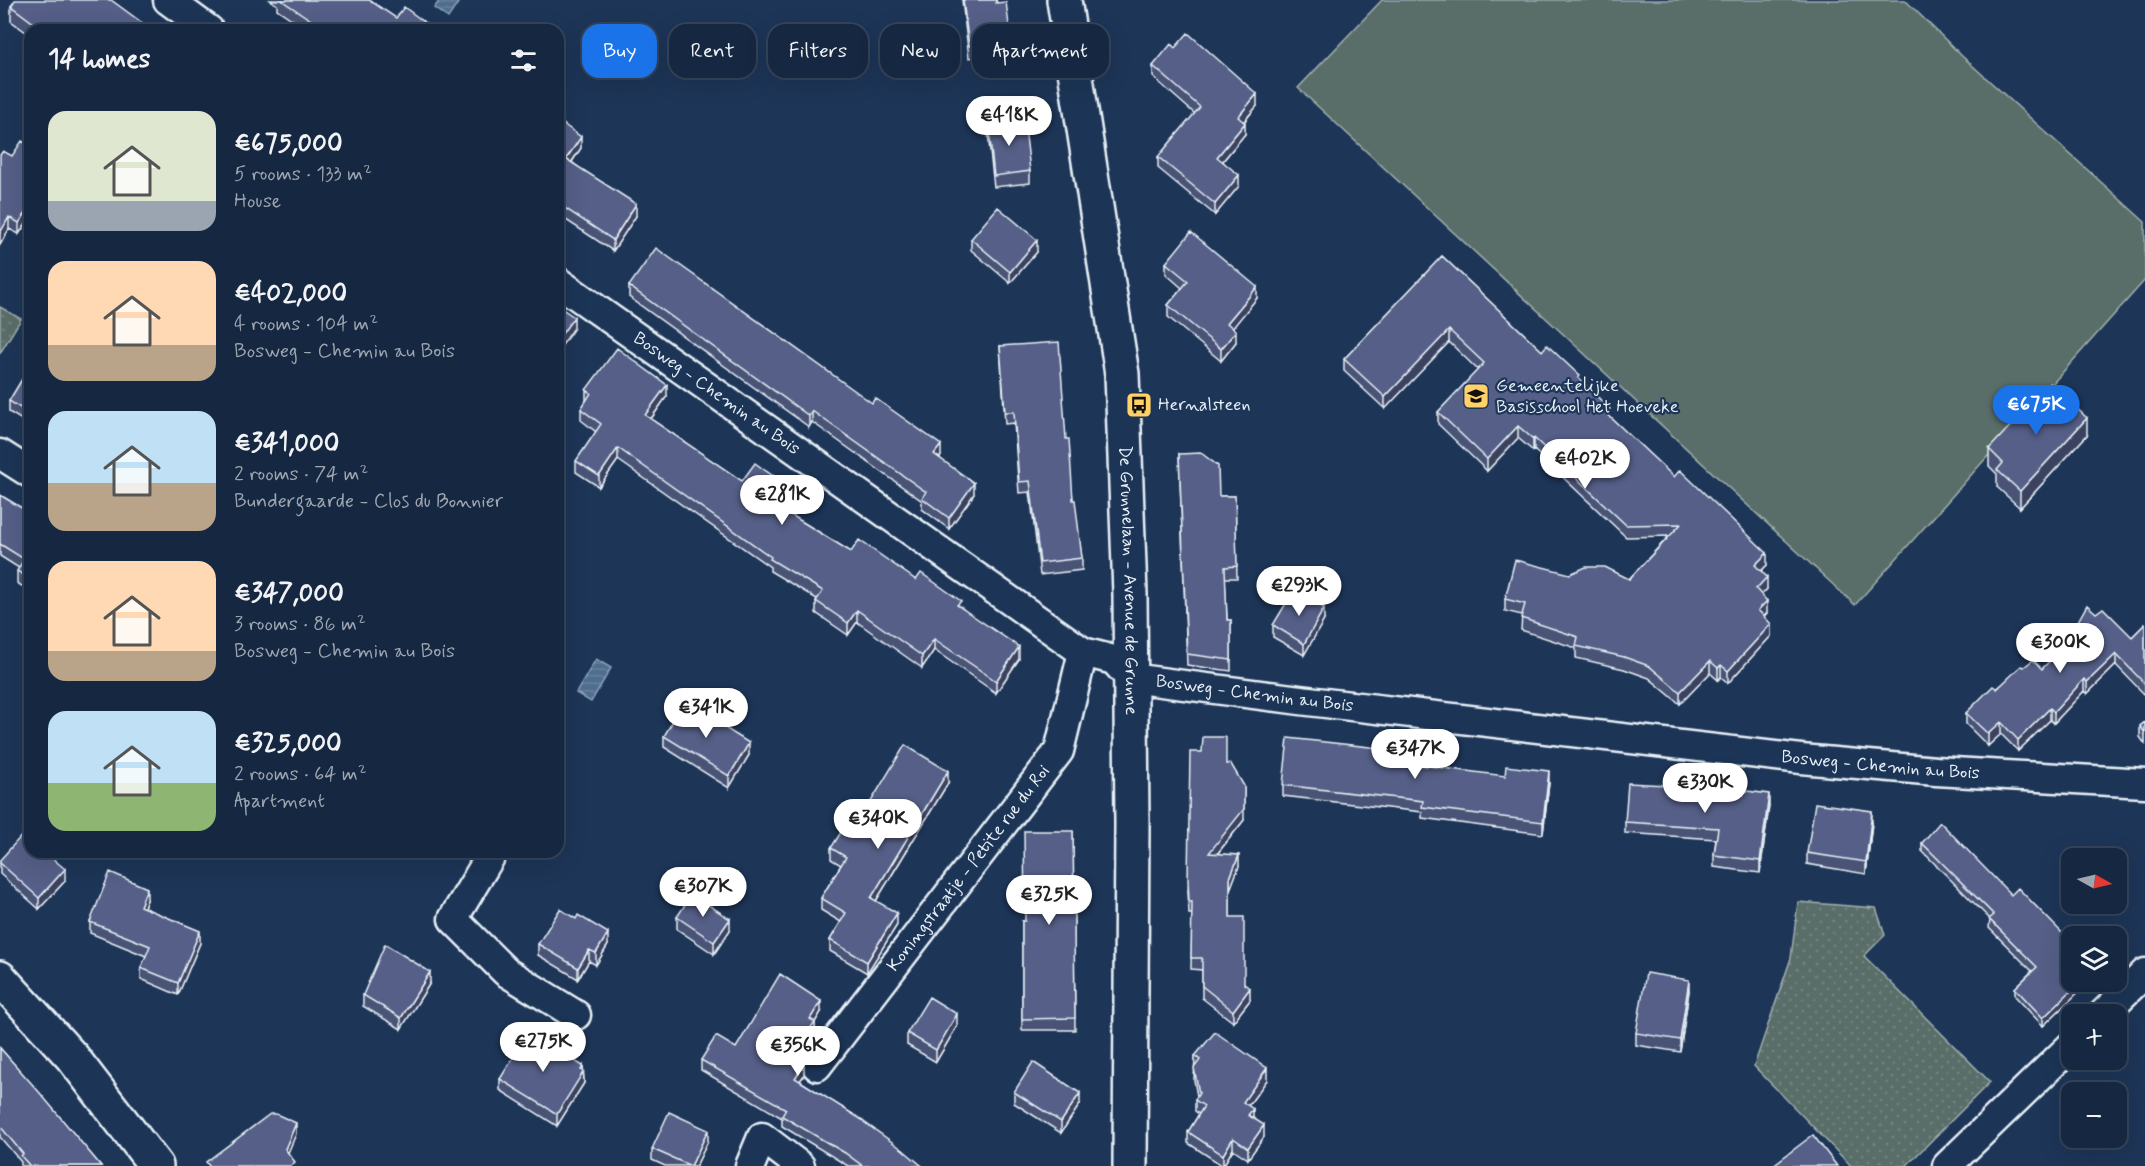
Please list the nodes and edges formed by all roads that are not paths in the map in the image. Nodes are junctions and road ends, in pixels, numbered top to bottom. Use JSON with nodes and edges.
{"nodes":[{"id":1,"x":168,"y":0,"type":"edge"},
{"id":2,"x":1064,"y":0,"type":"edge"},
{"id":3,"x":201,"y":24,"type":"edge"},
{"id":4,"x":564,"y":286,"type":"edge"},
{"id":5,"x":0,"y":454,"type":"edge"},
{"id":6,"x":24,"y":469,"type":"edge"},
{"id":7,"x":1083,"y":652,"type":"junction"},
{"id":8,"x":1130,"y":678,"type":"junction"},
{"id":9,"x":2145,"y":783,"type":"edge"},
{"id":10,"x":489,"y":858,"type":"edge"},
{"id":11,"x":2145,"y":973,"type":"edge"},
{"id":12,"x":0,"y":978,"type":"edge"},
{"id":13,"x":2113,"y":1004,"type":"edge"},
{"id":14,"x":576,"y":1015,"type":"dead end"},
{"id":15,"x":2061,"y":1056,"type":"edge"},
{"id":16,"x":817,"y":1066,"type":"dead end"},
{"id":17,"x":156,"y":1166,"type":"edge"},
{"id":18,"x":750,"y":1166,"type":"edge"},
{"id":19,"x":800,"y":1166,"type":"edge"},
{"id":20,"x":1130,"y":1166,"type":"edge"},
{"id":21,"x":1947,"y":1166,"type":"edge"}],
"edges":[{"from":1,"to":3,"type":"street"},
{"from":2,"to":8,"type":"street","name":"De Grunnelaan - Avenue de Grunne"},
{"from":4,"to":7,"type":"street","name":"Bosweg - Chemin au Bois"},
{"from":5,"to":6,"type":"street"},
{"from":7,"to":8,"type":"street","name":"Bosweg - Chemin au Bois"},
{"from":7,"to":16,"type":"street","name":"Koningstraatje - Petite rue du Roi"},
{"from":8,"to":9,"type":"street","name":"Bosweg - Chemin au Bois"},
{"from":8,"to":20,"type":"street","name":"De Grunnelaan - Avenue de Grunne"},
{"from":10,"to":14,"type":"street"},
{"from":11,"to":13,"type":"street"},
{"from":12,"to":17,"type":"street"},
{"from":15,"to":21,"type":"street"},
{"from":18,"to":19,"type":"street"}]}
